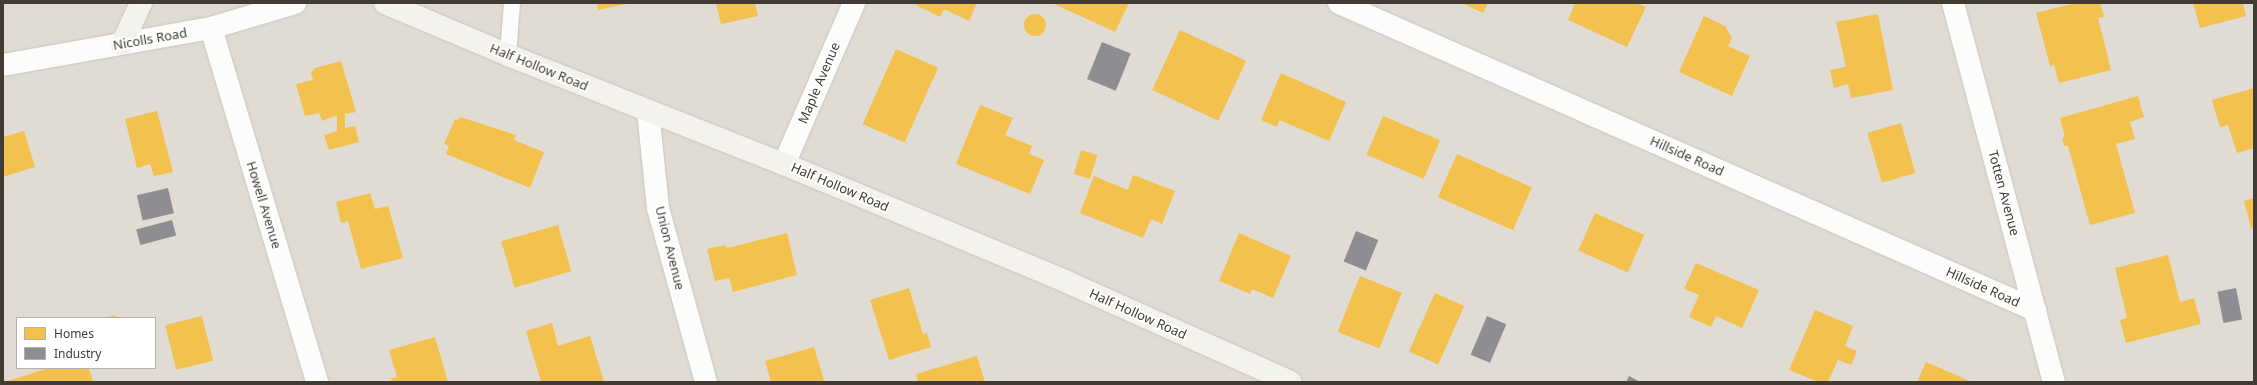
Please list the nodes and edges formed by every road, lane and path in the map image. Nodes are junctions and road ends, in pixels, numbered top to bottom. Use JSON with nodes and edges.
{"nodes":[{"id":1,"x":141,"y":3,"type":"edge"},
{"id":2,"x":295,"y":3,"type":"edge"},
{"id":3,"x":385,"y":3,"type":"edge"},
{"id":4,"x":512,"y":3,"type":"edge"},
{"id":5,"x":854,"y":3,"type":"edge"},
{"id":6,"x":1339,"y":3,"type":"edge"},
{"id":7,"x":1953,"y":3,"type":"edge"},
{"id":8,"x":211,"y":28,"type":"junction"},
{"id":9,"x":122,"y":44,"type":"junction"},
{"id":10,"x":508,"y":55,"type":"junction"},
{"id":11,"x":3,"y":65,"type":"edge"},
{"id":12,"x":648,"y":111,"type":"junction"},
{"id":13,"x":784,"y":164,"type":"junction"},
{"id":14,"x":2035,"y":310,"type":"junction"},
{"id":15,"x":317,"y":382,"type":"edge"},
{"id":16,"x":706,"y":382,"type":"edge"},
{"id":17,"x":1291,"y":382,"type":"edge"},
{"id":18,"x":2054,"y":382,"type":"edge"}],
"edges":[{"from":1,"to":9,"type":"street"},
{"from":2,"to":8,"type":"street","name":"Nicolls Road"},
{"from":3,"to":10,"type":"street","name":"Half Hollow Road"},
{"from":4,"to":10,"type":"lane"},
{"from":5,"to":13,"type":"street","name":"Maple Avenue"},
{"from":6,"to":14,"type":"street","name":"Hillside Road"},
{"from":7,"to":14,"type":"street","name":"Totten Avenue"},
{"from":8,"to":9,"type":"street","name":"Nicolls Road"},
{"from":8,"to":15,"type":"street","name":"Howell Avenue"},
{"from":9,"to":11,"type":"street","name":"Nicolls Road"},
{"from":10,"to":12,"type":"street","name":"Half Hollow Road"},
{"from":12,"to":13,"type":"street","name":"Half Hollow Road"},
{"from":12,"to":16,"type":"street","name":"Union Avenue"},
{"from":13,"to":17,"type":"street","name":"Half Hollow Road"},
{"from":14,"to":18,"type":"street","name":"Totten Avenue"}]}
